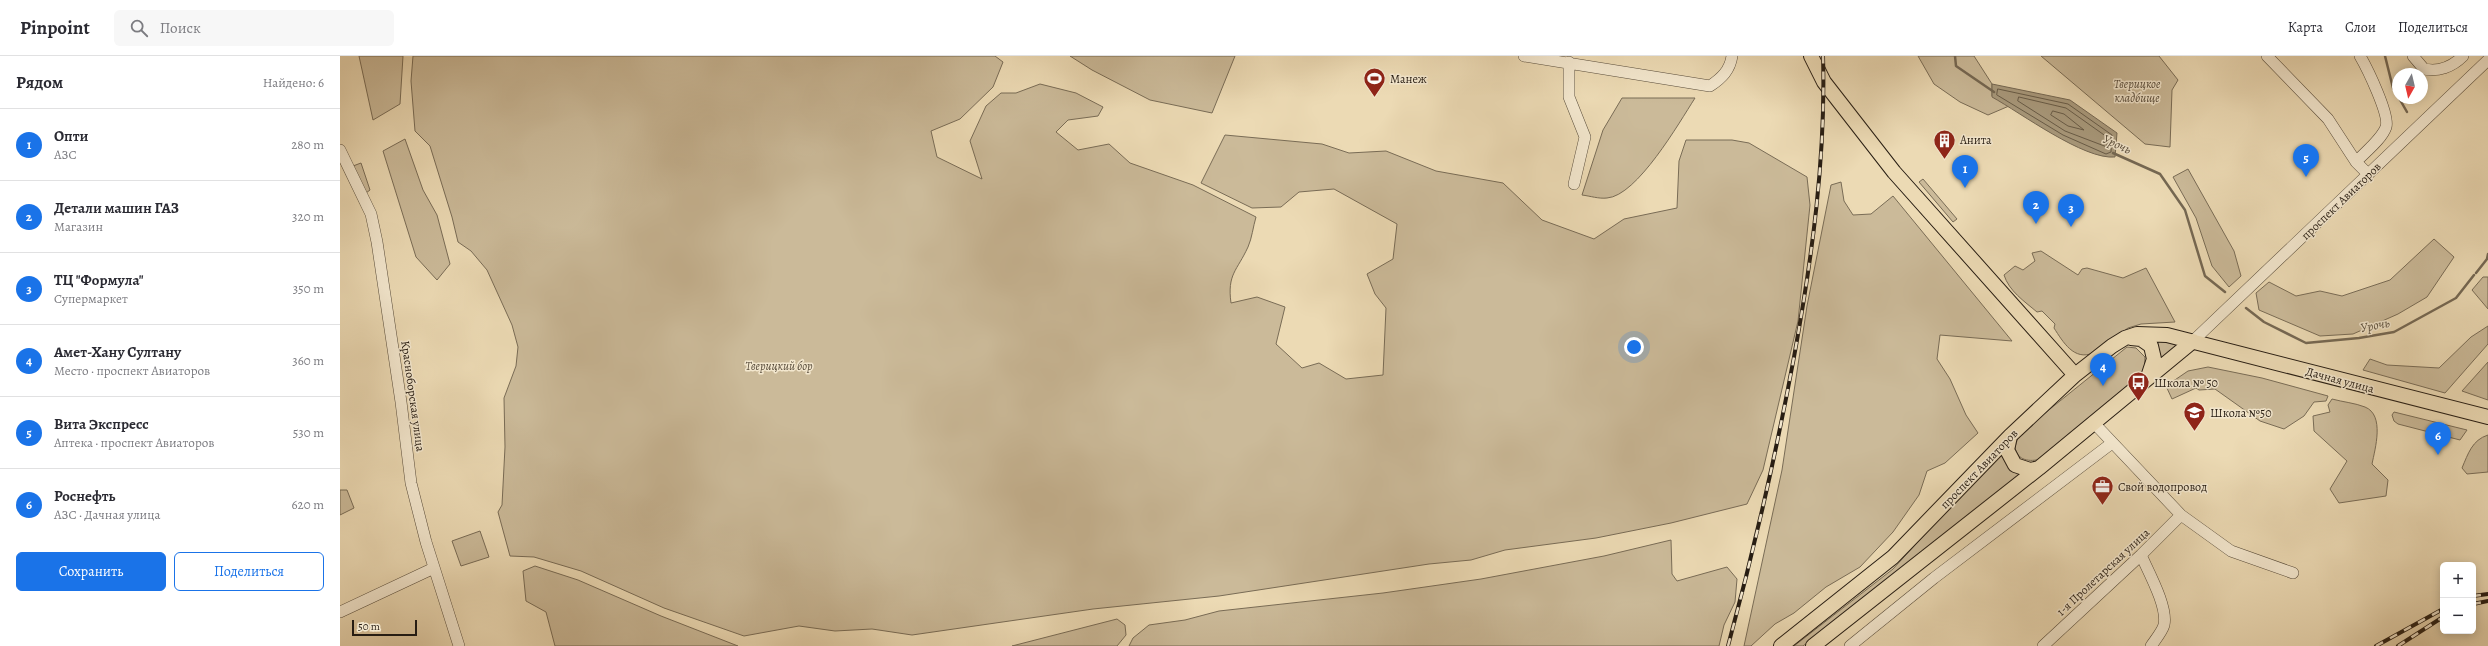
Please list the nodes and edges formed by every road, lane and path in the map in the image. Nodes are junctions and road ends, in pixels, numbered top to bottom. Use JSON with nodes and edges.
{"nodes":[{"id":1,"x":1524,"y":56,"type":"edge"},
{"id":2,"x":1732,"y":56,"type":"edge"},
{"id":3,"x":1811,"y":56,"type":"edge"},
{"id":4,"x":2267,"y":56,"type":"edge"},
{"id":5,"x":2360,"y":56,"type":"edge"},
{"id":6,"x":2413,"y":56,"type":"edge"},
{"id":7,"x":2463,"y":56,"type":"edge"},
{"id":8,"x":2488,"y":60,"type":"edge"},
{"id":9,"x":1569,"y":62,"type":"junction"},
{"id":10,"x":340,"y":150,"type":"edge"},
{"id":11,"x":2356,"y":162,"type":"junction"},
{"id":12,"x":2368,"y":174,"type":"junction"},
{"id":13,"x":1574,"y":184,"type":"dead end"},
{"id":14,"x":2125,"y":338,"type":"junction"},
{"id":15,"x":2193,"y":341,"type":"junction"},
{"id":16,"x":2075,"y":375,"type":"junction"},
{"id":17,"x":2148,"y":377,"type":"junction"},
{"id":18,"x":2488,"y":417,"type":"edge"},
{"id":19,"x":2093,"y":422,"type":"junction"},
{"id":20,"x":2010,"y":436,"type":"junction"},
{"id":21,"x":2112,"y":443,"type":"junction"},
{"id":22,"x":2039,"y":468,"type":"junction"},
{"id":23,"x":2181,"y":515,"type":"junction"},
{"id":24,"x":2141,"y":555,"type":"junction"},
{"id":25,"x":434,"y":568,"type":"junction"},
{"id":26,"x":2293,"y":573,"type":"dead end"},
{"id":27,"x":340,"y":612,"type":"edge"},
{"id":28,"x":459,"y":646,"type":"edge"},
{"id":29,"x":1781,"y":646,"type":"edge"},
{"id":30,"x":1813,"y":646,"type":"edge"},
{"id":31,"x":1850,"y":646,"type":"edge"},
{"id":32,"x":2043,"y":646,"type":"edge"},
{"id":33,"x":2151,"y":646,"type":"edge"}],
"edges":[{"from":1,"to":9,"type":"street"},
{"from":2,"to":9,"type":"street"},
{"from":3,"to":16,"type":"main road"},
{"from":4,"to":11,"type":"street"},
{"from":5,"to":11,"type":"street"},
{"from":6,"to":7,"type":"street"},
{"from":8,"to":12,"type":"street","name":"проспект Авиаторов"},
{"from":9,"to":13,"type":"street"},
{"from":10,"to":25,"type":"street","name":"Красноборская улица"},
{"from":11,"to":12,"type":"street"},
{"from":12,"to":15,"type":"street","name":"проспект Авиаторов"},
{"from":14,"to":15,"type":"main road","name":"проспект Авиаторов"},
{"from":14,"to":16,"type":"main road","name":"проспект Авиаторов"},
{"from":14,"to":17,"type":"main road"},
{"from":15,"to":17,"type":"main road","name":"проспект Авиаторов"},
{"from":15,"to":18,"type":"main road","name":"Дачная улица"},
{"from":16,"to":20,"type":"main road","name":"проспект Авиаторов"},
{"from":17,"to":19,"type":"main road","name":"проспект Авиаторов"},
{"from":19,"to":21,"type":"street"},
{"from":19,"to":22,"type":"main road","name":"проспект Авиаторов"},
{"from":20,"to":22,"type":"main road"},
{"from":20,"to":29,"type":"main road","name":"проспект Авиаторов"},
{"from":21,"to":23,"type":"street"},
{"from":21,"to":31,"type":"street"},
{"from":22,"to":30,"type":"main road","name":"проспект Авиаторов"},
{"from":23,"to":24,"type":"street","name":"1-я Пролетарская улица"},
{"from":23,"to":26,"type":"street"},
{"from":24,"to":32,"type":"street","name":"1-я Пролетарская улица"},
{"from":24,"to":33,"type":"street"},
{"from":25,"to":27,"type":"street"},
{"from":25,"to":28,"type":"street","name":"Красноборская улица"}]}
